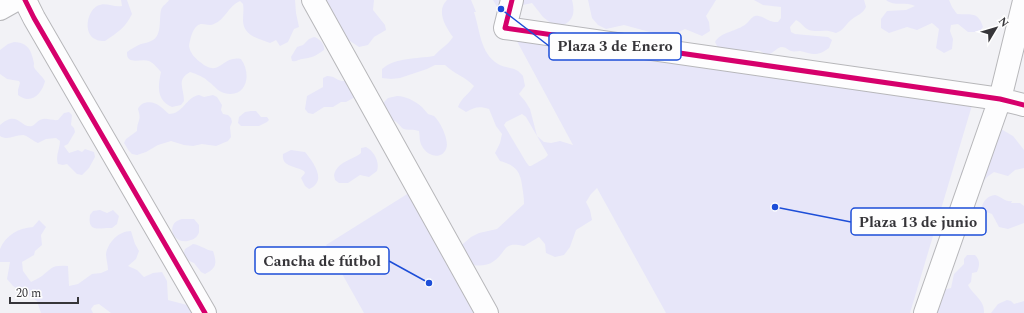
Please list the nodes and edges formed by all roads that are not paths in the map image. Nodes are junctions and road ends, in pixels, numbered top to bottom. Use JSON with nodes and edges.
{"nodes":[{"id":1,"x":16,"y":0,"type":"edge"},
{"id":2,"x":26,"y":0,"type":"edge"},
{"id":3,"x":313,"y":0,"type":"edge"},
{"id":4,"x":512,"y":0,"type":"edge"},
{"id":5,"x":1024,"y":1,"type":"edge"},
{"id":6,"x":0,"y":9,"type":"edge"},
{"id":7,"x":1000,"y":99,"type":"junction"},
{"id":8,"x":1024,"y":105,"type":"edge"},
{"id":9,"x":205,"y":313,"type":"edge"},
{"id":10,"x":487,"y":313,"type":"edge"},
{"id":11,"x":925,"y":313,"type":"edge"}],
"edges":[{"from":1,"to":6,"type":"street"},
{"from":2,"to":9,"type":"street"},
{"from":3,"to":10,"type":"street"},
{"from":4,"to":7,"type":"street"},
{"from":5,"to":7,"type":"street"},
{"from":7,"to":8,"type":"street"},
{"from":7,"to":11,"type":"street"}]}
